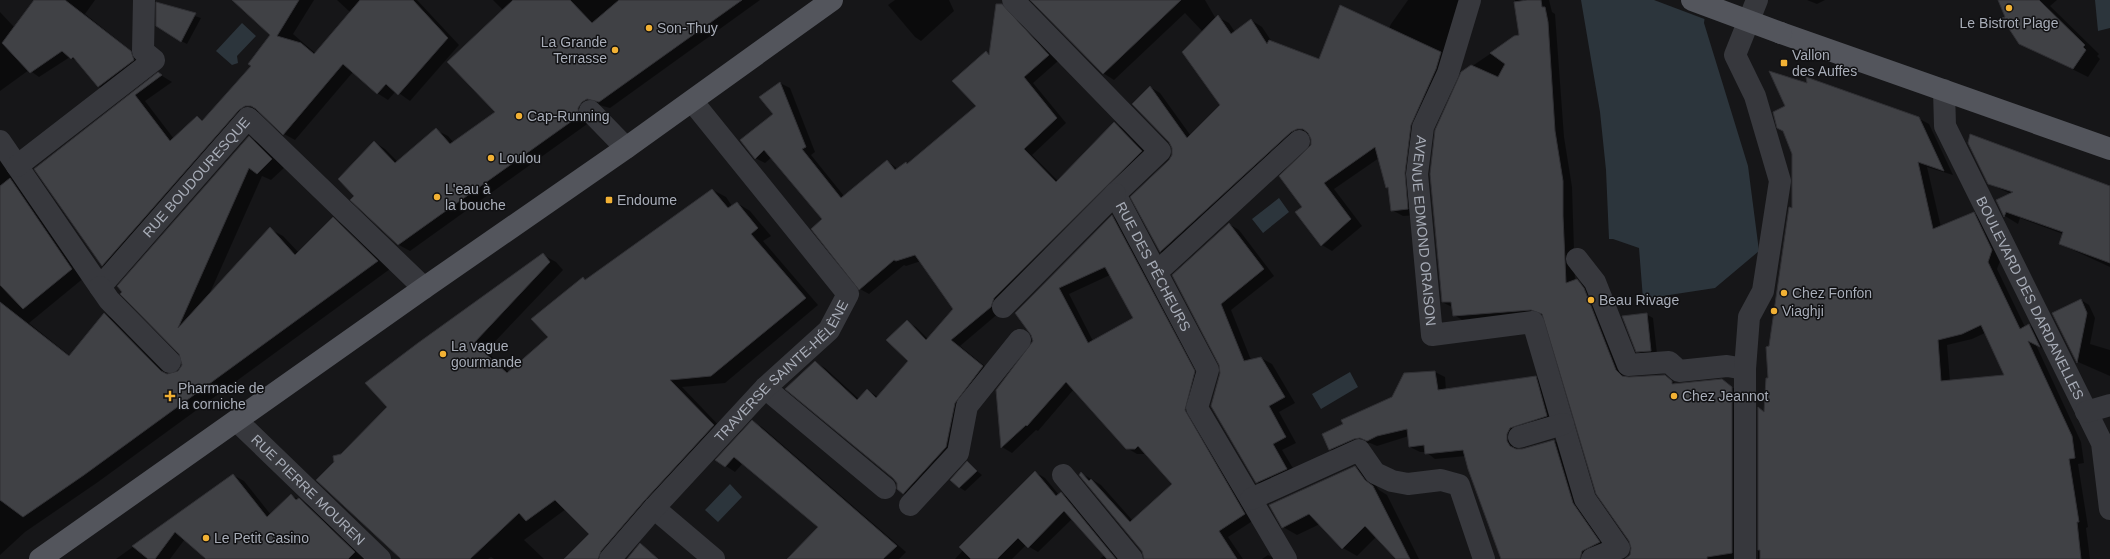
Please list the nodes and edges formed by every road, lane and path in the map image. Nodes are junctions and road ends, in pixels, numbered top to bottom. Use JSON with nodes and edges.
{"nodes":[{"id":1,"x":144,"y":0,"type":"edge"},
{"id":2,"x":832,"y":0,"type":"edge"},
{"id":3,"x":1013,"y":0,"type":"edge"},
{"id":4,"x":1470,"y":0,"type":"edge"},
{"id":5,"x":1692,"y":0,"type":"edge"},
{"id":6,"x":1757,"y":0,"type":"edge"},
{"id":7,"x":1944,"y":90,"type":"junction"},
{"id":8,"x":692,"y":101,"type":"junction"},
{"id":9,"x":590,"y":111,"type":"dead end"},
{"id":10,"x":0,"y":141,"type":"edge"},
{"id":11,"x":1299,"y":141,"type":"dead end"},
{"id":12,"x":626,"y":148,"type":"junction"},
{"id":13,"x":2110,"y":148,"type":"edge"},
{"id":14,"x":17,"y":166,"type":"junction"},
{"id":15,"x":1115,"y":194,"type":"junction"},
{"id":16,"x":1577,"y":259,"type":"dead end"},
{"id":17,"x":1156,"y":272,"type":"junction"},
{"id":18,"x":100,"y":287,"type":"junction"},
{"id":19,"x":424,"y":288,"type":"junction"},
{"id":20,"x":1003,"y":307,"type":"dead end"},
{"id":21,"x":1020,"y":340,"type":"dead end"},
{"id":22,"x":170,"y":362,"type":"dead end"},
{"id":23,"x":1744,"y":369,"type":"junction"},
{"id":24,"x":765,"y":388,"type":"junction"},
{"id":25,"x":2110,"y":405,"type":"edge"},
{"id":26,"x":2086,"y":412,"type":"junction"},
{"id":27,"x":237,"y":421,"type":"junction"},
{"id":28,"x":1563,"y":424,"type":"junction"},
{"id":29,"x":1519,"y":437,"type":"dead end"},
{"id":30,"x":1063,"y":474,"type":"dead end"},
{"id":31,"x":885,"y":488,"type":"dead end"},
{"id":32,"x":1251,"y":499,"type":"junction"},
{"id":33,"x":910,"y":505,"type":"dead end"},
{"id":34,"x":654,"y":508,"type":"junction"},
{"id":35,"x":2110,"y":509,"type":"edge"},
{"id":36,"x":369,"y":556,"type":"edge"},
{"id":37,"x":40,"y":559,"type":"edge"},
{"id":38,"x":610,"y":559,"type":"edge"},
{"id":39,"x":714,"y":559,"type":"edge"},
{"id":40,"x":1132,"y":559,"type":"edge"},
{"id":41,"x":1286,"y":559,"type":"edge"},
{"id":42,"x":1484,"y":559,"type":"edge"},
{"id":43,"x":1592,"y":559,"type":"edge"},
{"id":44,"x":1744,"y":559,"type":"edge"}],
"edges":[{"from":1,"to":14,"type":"street"},
{"from":2,"to":8,"type":"main road"},
{"from":3,"to":15,"type":"street","name":"RUE DES PÊCHEURS"},
{"from":4,"to":28,"type":"street","name":"AVENUE EDMOND ORAISON"},
{"from":5,"to":7,"type":"main road","bridge":true},
{"from":6,"to":23,"type":"street"},
{"from":7,"to":13,"type":"main road"},
{"from":7,"to":26,"type":"street","name":"BOULEVARD DES DARDANELLES"},
{"from":8,"to":12,"type":"main road"},
{"from":8,"to":24,"type":"street","name":"TRAVERSE SAINTE-HÉLÈNE"},
{"from":9,"to":12,"type":"street"},
{"from":10,"to":14,"type":"street"},
{"from":11,"to":17,"type":"street"},
{"from":12,"to":19,"type":"main road"},
{"from":14,"to":18,"type":"street"},
{"from":15,"to":17,"type":"street","name":"RUE DES PÊCHEURS"},
{"from":15,"to":20,"type":"street"},
{"from":16,"to":23,"type":"street"},
{"from":17,"to":32,"type":"street","name":"RUE DES PÊCHEURS"},
{"from":18,"to":19,"type":"street","name":"RUE BOUDOURESQUE"},
{"from":18,"to":22,"type":"street"},
{"from":19,"to":27,"type":"main road"},
{"from":21,"to":33,"type":"street"},
{"from":23,"to":44,"type":"street"},
{"from":24,"to":31,"type":"street"},
{"from":24,"to":34,"type":"street","name":"TRAVERSE SAINTE-HÉLÈNE"},
{"from":25,"to":26,"type":"street"},
{"from":26,"to":35,"type":"street","name":"BOULEVARD DES DARDANELLES"},
{"from":27,"to":36,"type":"street","name":"RUE PIERRE MOUREN"},
{"from":27,"to":37,"type":"main road"},
{"from":28,"to":29,"type":"street"},
{"from":28,"to":43,"type":"street","name":"AVENUE EDMOND ORAISON"},
{"from":30,"to":40,"type":"street"},
{"from":32,"to":41,"type":"street","name":"RUE DES PÊCHEURS"},
{"from":32,"to":42,"type":"street"},
{"from":34,"to":38,"type":"street","name":"TRAVERSE SAINTE-HÉLÈNE"},
{"from":34,"to":39,"type":"street"}]}
